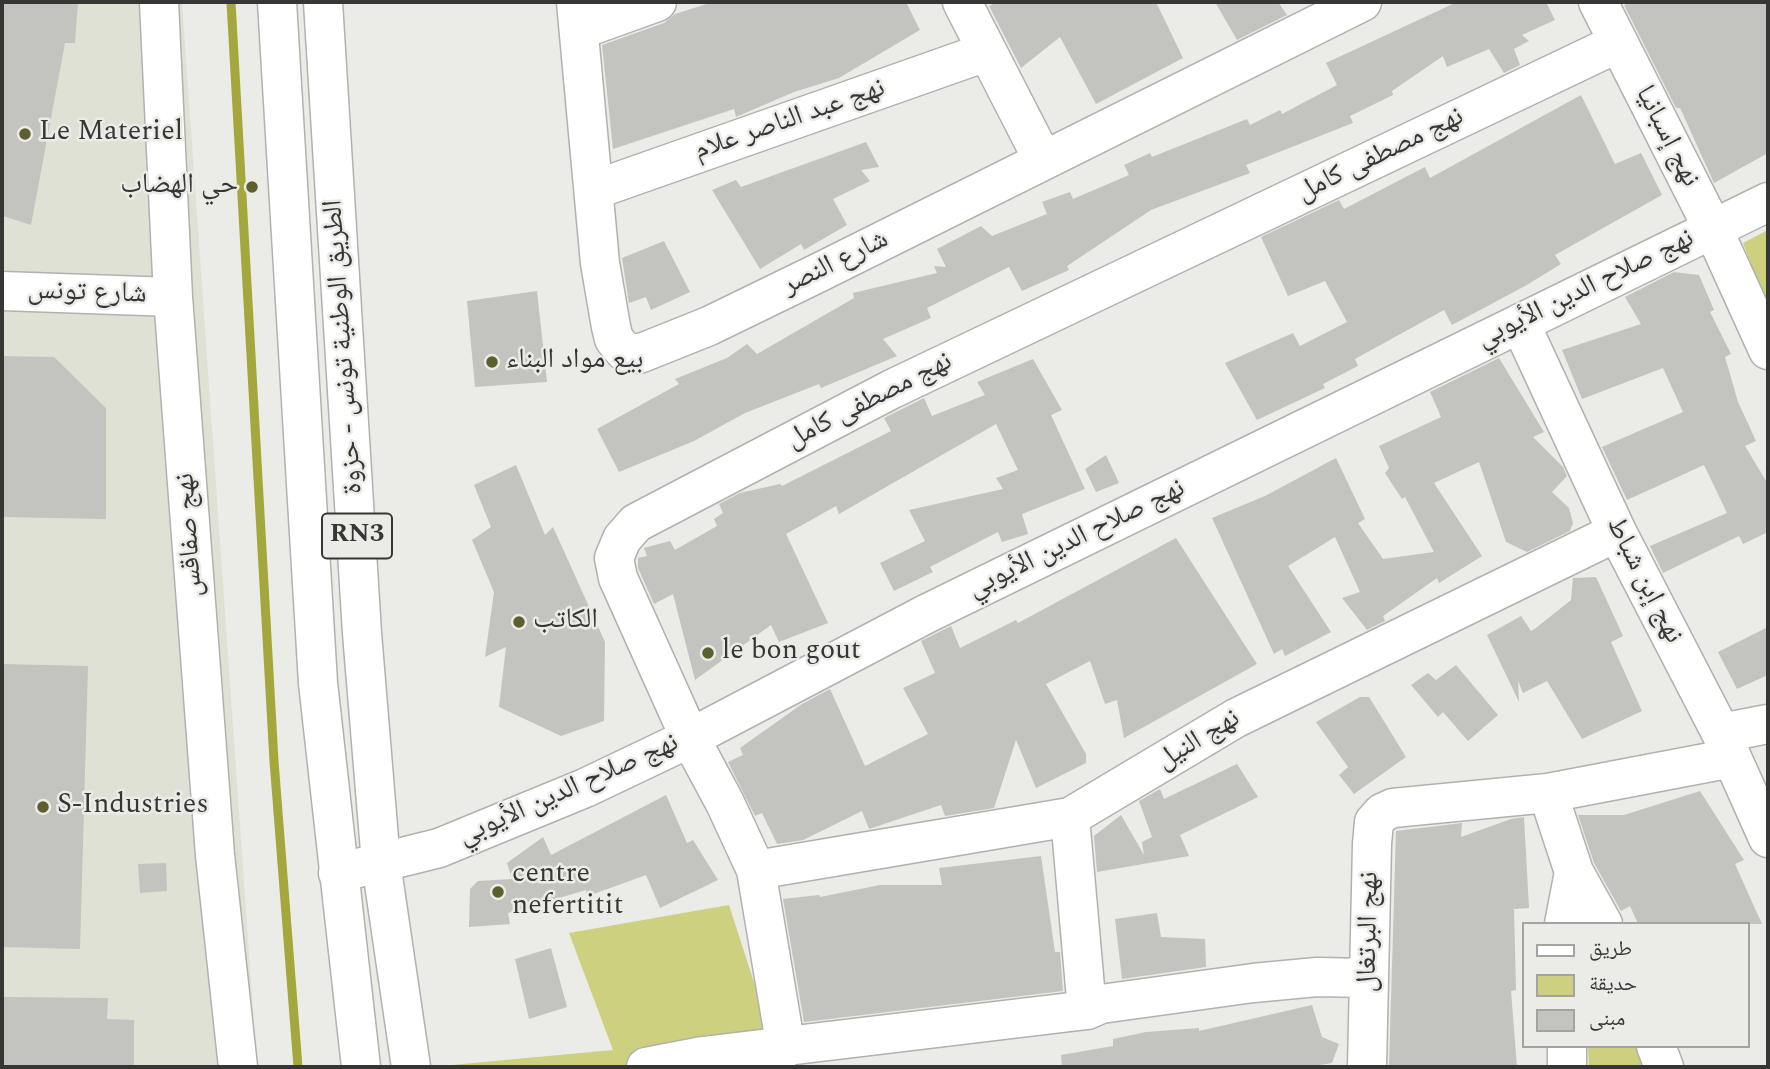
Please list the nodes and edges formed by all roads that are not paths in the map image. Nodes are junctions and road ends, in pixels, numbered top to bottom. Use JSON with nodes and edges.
{"nodes":[{"id":1,"x":159,"y":2,"type":"edge"},
{"id":2,"x":277,"y":2,"type":"edge"},
{"id":3,"x":323,"y":2,"type":"edge"},
{"id":4,"x":657,"y":2,"type":"edge"},
{"id":5,"x":962,"y":2,"type":"edge"},
{"id":6,"x":1362,"y":2,"type":"edge"},
{"id":7,"x":1598,"y":2,"type":"edge"},
{"id":8,"x":577,"y":16,"type":"edge"},
{"id":9,"x":1618,"y":43,"type":"junction"},
{"id":10,"x":986,"y":52,"type":"junction"},
{"id":11,"x":1043,"y":160,"type":"junction"},
{"id":12,"x":594,"y":190,"type":"junction"},
{"id":13,"x":1768,"y":202,"type":"edge"},
{"id":14,"x":1713,"y":229,"type":"junction"},
{"id":15,"x":2,"y":291,"type":"edge"},
{"id":16,"x":173,"y":297,"type":"junction"},
{"id":17,"x":1520,"y":323,"type":"junction"},
{"id":18,"x":1768,"y":350,"type":"edge"},
{"id":19,"x":1617,"y":532,"type":"junction"},
{"id":20,"x":1768,"y":724,"type":"edge"},
{"id":21,"x":690,"y":738,"type":"junction"},
{"id":22,"x":1726,"y":745,"type":"junction"},
{"id":23,"x":1548,"y":793,"type":"junction"},
{"id":24,"x":1070,"y":817,"type":"junction"},
{"id":25,"x":1768,"y":838,"type":"edge"},
{"id":26,"x":381,"y":863,"type":"junction"},
{"id":27,"x":756,"y":870,"type":"junction"},
{"id":28,"x":1574,"y":872,"type":"junction"},
{"id":29,"x":338,"y":873,"type":"junction"},
{"id":30,"x":1564,"y":922,"type":"edge"},
{"id":31,"x":1602,"y":922,"type":"edge"},
{"id":32,"x":1368,"y":978,"type":"junction"},
{"id":33,"x":1087,"y":1010,"type":"junction"},
{"id":34,"x":786,"y":1048,"type":"junction"},
{"id":35,"x":1567,"y":1048,"type":"edge"},
{"id":36,"x":1657,"y":1048,"type":"edge"},
{"id":37,"x":704,"y":1062,"type":"edge"},
{"id":38,"x":239,"y":1067,"type":"edge"},
{"id":39,"x":360,"y":1067,"type":"edge"},
{"id":40,"x":411,"y":1067,"type":"edge"},
{"id":41,"x":646,"y":1067,"type":"edge"},
{"id":42,"x":1367,"y":1067,"type":"edge"},
{"id":43,"x":1567,"y":1067,"type":"edge"},
{"id":44,"x":1664,"y":1067,"type":"edge"}],
"edges":[{"from":1,"to":16,"type":"street","name":"نهج صفاقس"},
{"from":2,"to":29,"type":"street","name":"الطريق الوطنية تونس - حزوة","number":"RN3"},
{"from":3,"to":26,"type":"street","name":"الطريق الوطنية تونس - حزوة","number":"RN3"},
{"from":4,"to":8,"type":"street"},
{"from":5,"to":10,"type":"street"},
{"from":6,"to":11,"type":"street","name":"شارع النصر"},
{"from":7,"to":9,"type":"street","name":"نهج إسبانيا"},
{"from":8,"to":12,"type":"street","name":"شارع النصر"},
{"from":9,"to":14,"type":"street","name":"نهج إسبانيا"},
{"from":9,"to":21,"type":"street","name":"نهج مصطفى كامل"},
{"from":10,"to":11,"type":"street"},
{"from":10,"to":12,"type":"street","name":"نهج عبد الناصر علام"},
{"from":11,"to":12,"type":"street","name":"شارع النصر"},
{"from":13,"to":14,"type":"street","name":"نهج صلاح الدين الأيوبي"},
{"from":14,"to":17,"type":"street","name":"نهج صلاح الدين الأيوبي"},
{"from":14,"to":18,"type":"street","name":"نهج إسبانيا"},
{"from":15,"to":16,"type":"street","name":"شارع تونس"},
{"from":16,"to":38,"type":"street","name":"نهج صفاقس"},
{"from":17,"to":19,"type":"street","name":"نهج إبن شباط"},
{"from":17,"to":21,"type":"street","name":"نهج صلاح الدين الأيوبي"},
{"from":19,"to":22,"type":"street","name":"نهج إبن شباط"},
{"from":19,"to":24,"type":"street","name":"نهج النيل"},
{"from":20,"to":22,"type":"street"},
{"from":21,"to":26,"type":"street","name":"نهج صلاح الدين الأيوبي"},
{"from":21,"to":27,"type":"street","name":"نهج مصطفى كامل"},
{"from":22,"to":23,"type":"street"},
{"from":22,"to":25,"type":"street","name":"نهج إبن شباط"},
{"from":23,"to":28,"type":"street"},
{"from":23,"to":32,"type":"street","name":"نهج البرتغال"},
{"from":24,"to":27,"type":"street","name":"نهج النيل"},
{"from":24,"to":33,"type":"street"},
{"from":26,"to":29,"type":"street","name":"نهج صلاح الدين الأيوبي"},
{"from":26,"to":40,"type":"street","name":"الطريق الوطنية تونس - حزوة","number":"RN3"},
{"from":27,"to":34,"type":"street","name":"نهج مصطفى كامل"},
{"from":28,"to":30,"type":"street"},
{"from":28,"to":31,"type":"street"},
{"from":29,"to":39,"type":"street","name":"الطريق الوطنية تونس - حزوة","number":"RN3"},
{"from":32,"to":33,"type":"street"},
{"from":32,"to":42,"type":"street","name":"نهج البرتغال"},
{"from":33,"to":34,"type":"street"},
{"from":34,"to":37,"type":"street"},
{"from":35,"to":43,"type":"street"},
{"from":36,"to":44,"type":"street"},
{"from":37,"to":41,"type":"street"}]}
